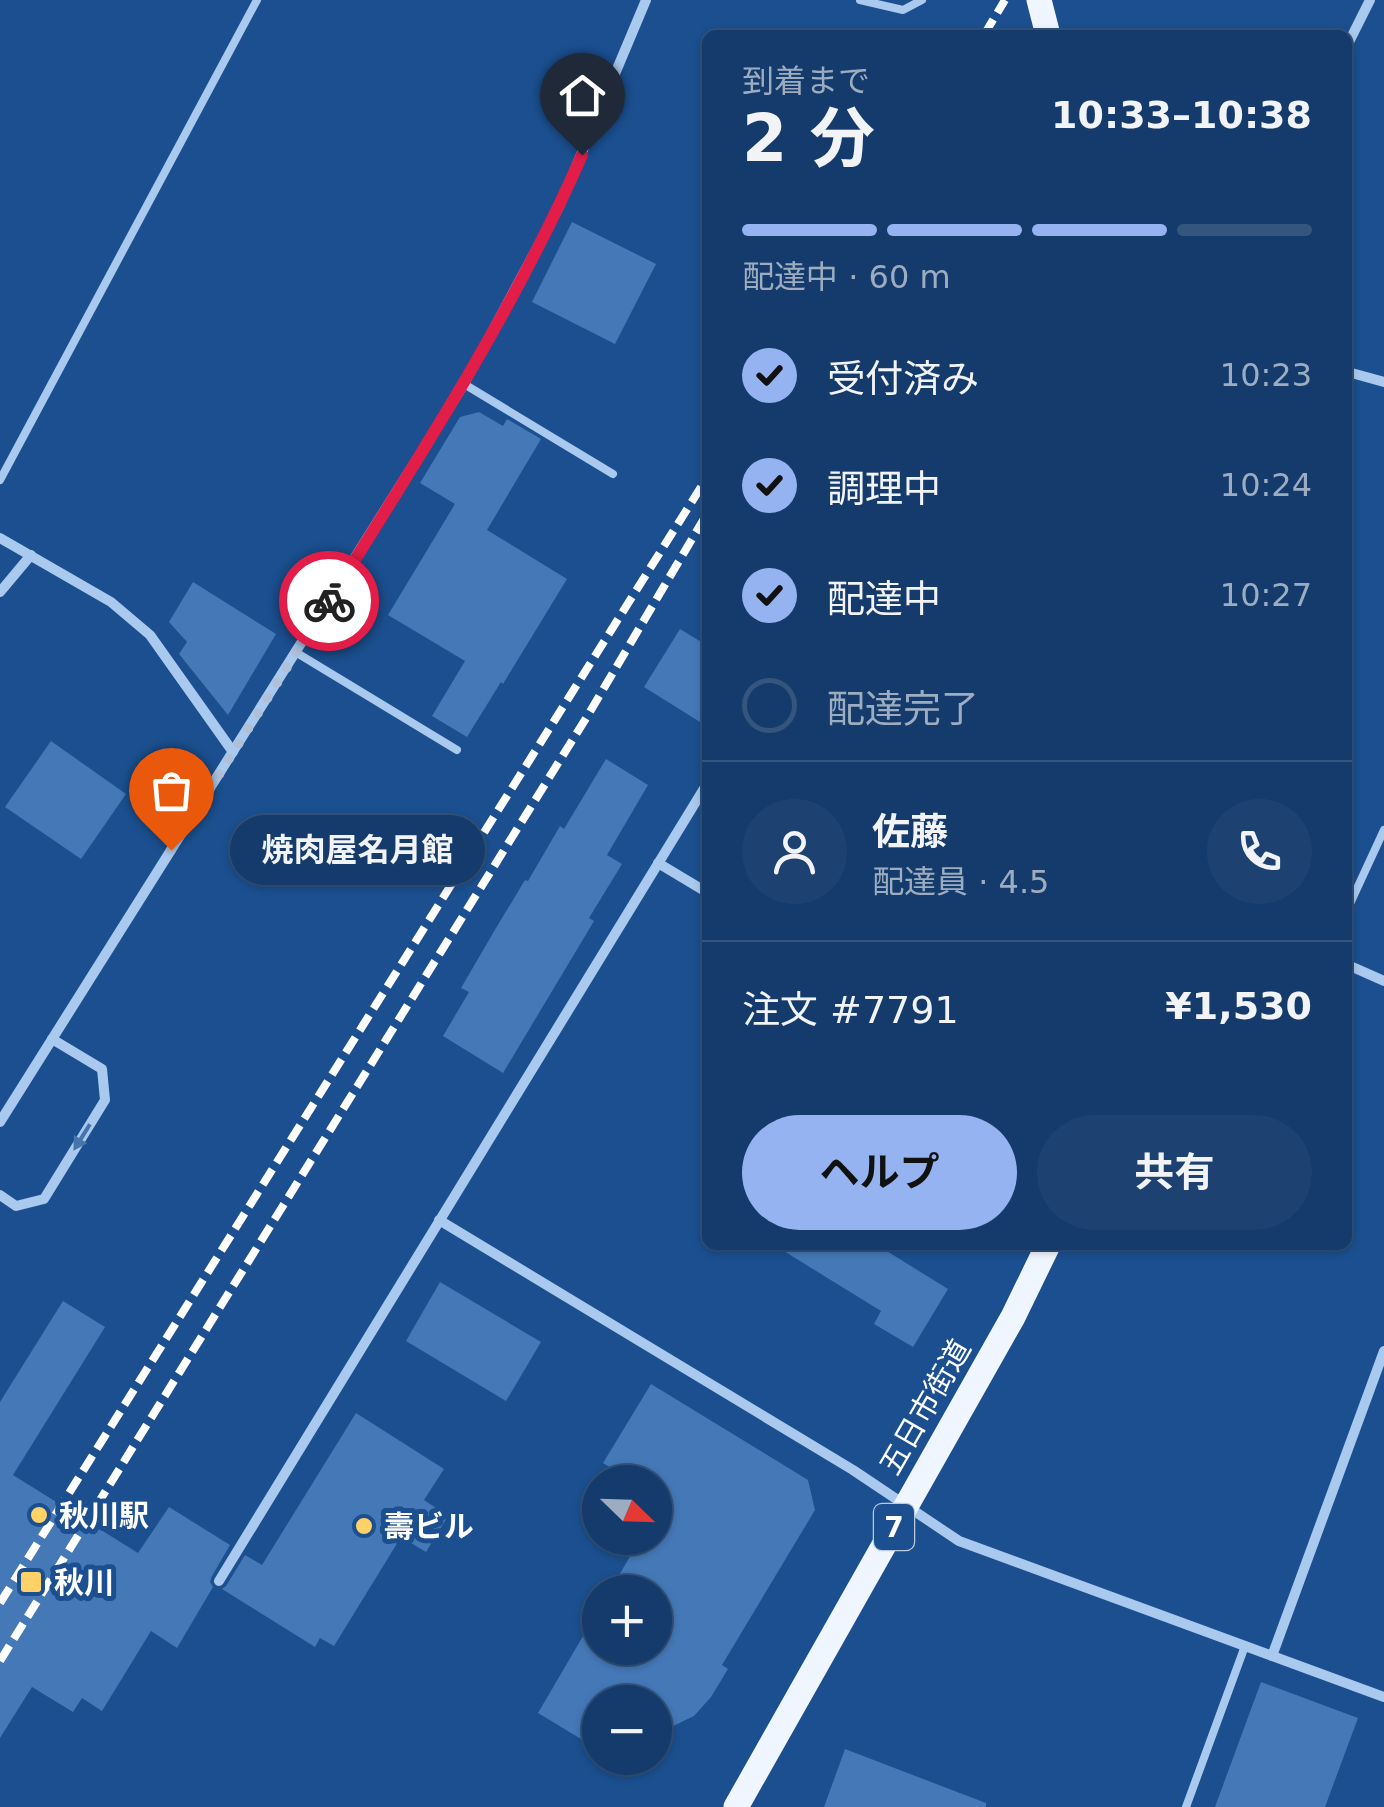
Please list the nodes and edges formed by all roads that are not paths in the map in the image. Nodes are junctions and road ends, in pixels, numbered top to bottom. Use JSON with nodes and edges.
{"nodes":[{"id":1,"x":256,"y":0,"type":"edge"},
{"id":2,"x":646,"y":0,"type":"edge"},
{"id":3,"x":860,"y":0,"type":"edge"},
{"id":4,"x":922,"y":0,"type":"edge"},
{"id":5,"x":1038,"y":0,"type":"edge"},
{"id":6,"x":1370,"y":0,"type":"edge"},
{"id":7,"x":1047,"y":30,"type":"edge"},
{"id":8,"x":1352,"y":36,"type":"edge"},
{"id":9,"x":1352,"y":373,"type":"edge"},
{"id":10,"x":1384,"y":382,"type":"edge"},
{"id":11,"x":464,"y":384,"type":"junction"},
{"id":12,"x":613,"y":474,"type":"dead end"},
{"id":13,"x":0,"y":480,"type":"edge"},
{"id":14,"x":0,"y":538,"type":"edge"},
{"id":15,"x":31,"y":555,"type":"junction"},
{"id":16,"x":0,"y":592,"type":"edge"},
{"id":17,"x":297,"y":653,"type":"junction"},
{"id":18,"x":457,"y":750,"type":"dead end"},
{"id":19,"x":232,"y":752,"type":"junction"},
{"id":20,"x":702,"y":792,"type":"edge"},
{"id":21,"x":1384,"y":830,"type":"edge"},
{"id":22,"x":658,"y":862,"type":"junction"},
{"id":23,"x":702,"y":889,"type":"edge"},
{"id":24,"x":1352,"y":899,"type":"edge"},
{"id":25,"x":1352,"y":966,"type":"edge"},
{"id":26,"x":1384,"y":981,"type":"edge"},
{"id":27,"x":52,"y":1038,"type":"junction"},
{"id":28,"x":0,"y":1122,"type":"edge"},
{"id":29,"x":0,"y":1195,"type":"edge"},
{"id":30,"x":439,"y":1220,"type":"junction"},
{"id":31,"x":1046,"y":1250,"type":"edge"},
{"id":32,"x":1384,"y":1351,"type":"edge"},
{"id":33,"x":905,"y":1507,"type":"junction"},
{"id":34,"x":219,"y":1580,"type":"dead end"},
{"id":35,"x":1245,"y":1646,"type":"junction"},
{"id":36,"x":1272,"y":1656,"type":"junction"},
{"id":37,"x":1384,"y":1698,"type":"edge"},
{"id":38,"x":736,"y":1807,"type":"edge"},
{"id":39,"x":1186,"y":1807,"type":"edge"}],
"edges":[{"from":1,"to":13,"type":"lane"},
{"from":2,"to":11,"type":"street"},
{"from":3,"to":4,"type":"lane"},
{"from":5,"to":7,"type":"main road"},
{"from":6,"to":8,"type":"street"},
{"from":9,"to":10,"type":"street"},
{"from":11,"to":12,"type":"lane"},
{"from":11,"to":17,"type":"street"},
{"from":14,"to":15,"type":"street"},
{"from":15,"to":16,"type":"street"},
{"from":15,"to":19,"type":"street"},
{"from":17,"to":18,"type":"lane"},
{"from":17,"to":19,"type":"street"},
{"from":19,"to":27,"type":"street"},
{"from":20,"to":22,"type":"street"},
{"from":21,"to":24,"type":"lane"},
{"from":22,"to":23,"type":"street"},
{"from":22,"to":30,"type":"street"},
{"from":25,"to":26,"type":"street"},
{"from":27,"to":28,"type":"street"},
{"from":27,"to":29,"type":"street","one_way":true},
{"from":30,"to":33,"type":"street"},
{"from":30,"to":34,"type":"street"},
{"from":31,"to":33,"type":"main road","name":"五日市街道","number":"7"},
{"from":32,"to":36,"type":"street"},
{"from":33,"to":35,"type":"street"},
{"from":33,"to":38,"type":"main road","name":"五日市街道","number":"7"},
{"from":35,"to":36,"type":"street"},
{"from":35,"to":39,"type":"lane"},
{"from":36,"to":37,"type":"street"}]}
